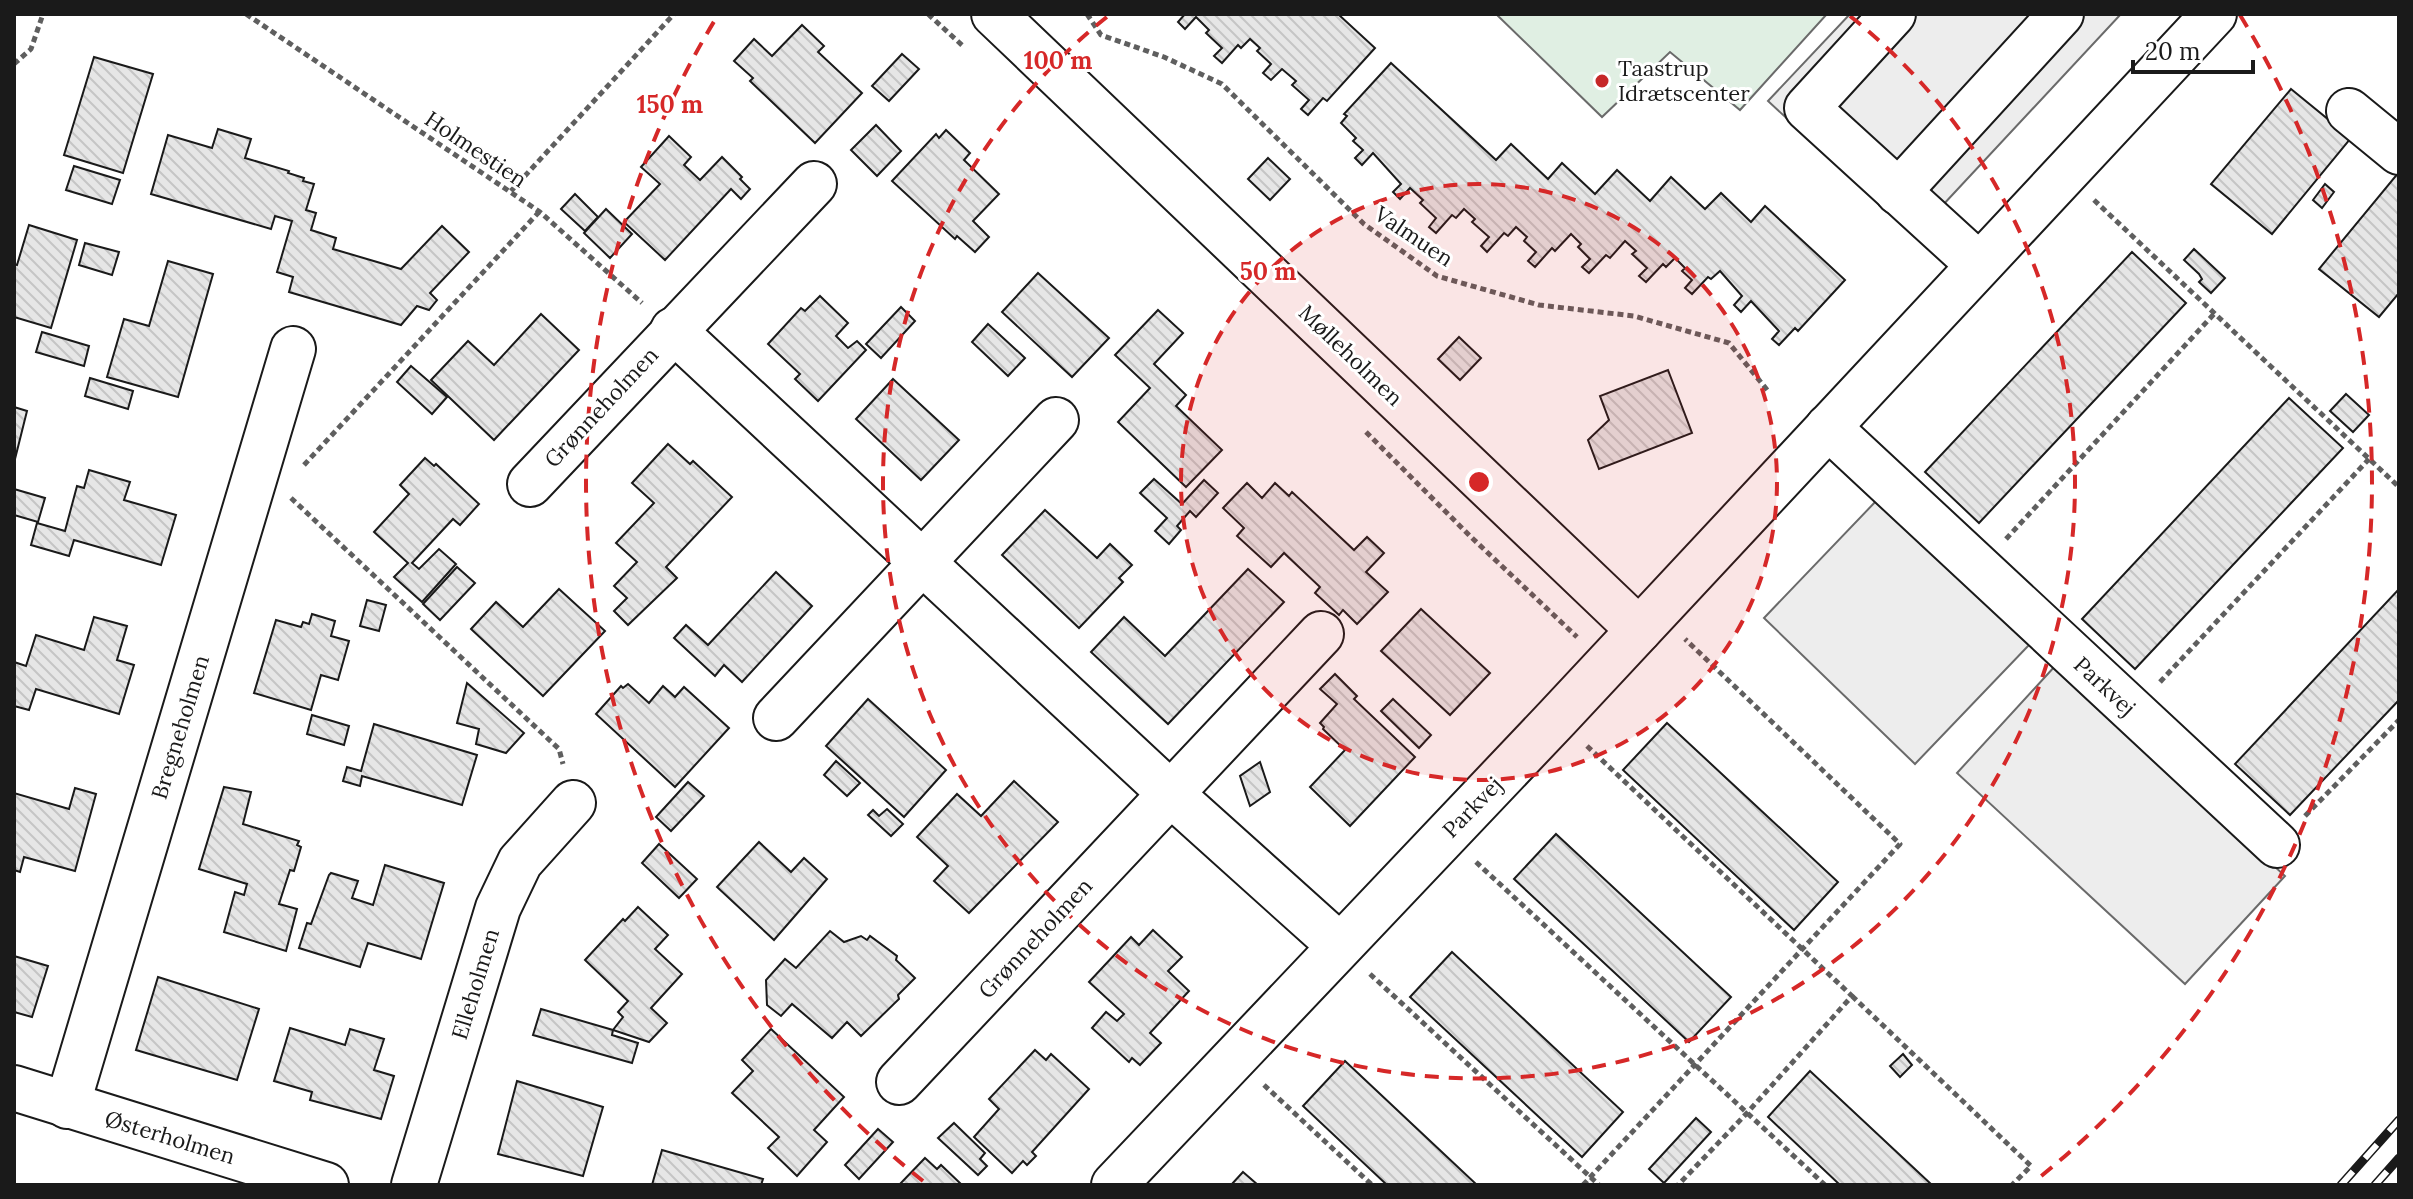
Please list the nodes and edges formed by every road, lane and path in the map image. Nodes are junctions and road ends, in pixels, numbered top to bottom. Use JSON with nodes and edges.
{"nodes":[{"id":1,"x":43,"y":14,"type":"edge"},
{"id":2,"x":246,"y":14,"type":"edge"},
{"id":3,"x":674,"y":14,"type":"edge"},
{"id":4,"x":994,"y":14,"type":"edge"},
{"id":5,"x":1087,"y":14,"type":"edge"},
{"id":6,"x":1893,"y":14,"type":"edge"},
{"id":7,"x":2061,"y":14,"type":"edge"},
{"id":8,"x":2214,"y":14,"type":"edge"},
{"id":9,"x":14,"y":64,"type":"edge"},
{"id":10,"x":2349,"y":111,"type":"dead end"},
{"id":11,"x":2399,"y":152,"type":"edge"},
{"id":12,"x":2065,"y":173,"type":"junction"},
{"id":13,"x":814,"y":184,"type":"dead end"},
{"id":14,"x":511,"y":191,"type":"junction"},
{"id":15,"x":1898,"y":192,"type":"junction"},
{"id":16,"x":540,"y":212,"type":"junction"},
{"id":17,"x":1979,"y":265,"type":"junction"},
{"id":18,"x":2214,"y":314,"type":"junction"},
{"id":19,"x":673,"y":330,"type":"junction"},
{"id":20,"x":293,"y":349,"type":"dead end"},
{"id":21,"x":1768,"y":391,"type":"dead end"},
{"id":22,"x":1056,"y":420,"type":"dead end"},
{"id":23,"x":1828,"y":427,"type":"junction"},
{"id":24,"x":2369,"y":459,"type":"junction"},
{"id":25,"x":269,"y":481,"type":"junction"},
{"id":26,"x":530,"y":484,"type":"dead end"},
{"id":27,"x":2399,"y":487,"type":"edge"},
{"id":28,"x":921,"y":562,"type":"junction"},
{"id":29,"x":1979,"y":568,"type":"junction"},
{"id":30,"x":1648,"y":621,"type":"junction"},
{"id":31,"x":1321,"y":634,"type":"dead end"},
{"id":32,"x":2132,"y":712,"type":"junction"},
{"id":33,"x":776,"y":718,"type":"dead end"},
{"id":34,"x":1557,"y":718,"type":"junction"},
{"id":35,"x":2399,"y":720,"type":"edge"},
{"id":36,"x":1171,"y":794,"type":"junction"},
{"id":37,"x":573,"y":803,"type":"joint"},
{"id":38,"x":1446,"y":835,"type":"junction"},
{"id":39,"x":2277,"y":845,"type":"joint"},
{"id":40,"x":1340,"y":946,"type":"junction"},
{"id":41,"x":1802,"y":949,"type":"junction"},
{"id":42,"x":1852,"y":996,"type":"junction"},
{"id":43,"x":1234,"y":1058,"type":"junction"},
{"id":44,"x":1695,"y":1065,"type":"junction"},
{"id":45,"x":899,"y":1082,"type":"dead end"},
{"id":46,"x":14,"y":1088,"type":"edge"},
{"id":47,"x":67,"y":1106,"type":"junction"},
{"id":48,"x":1747,"y":1113,"type":"junction"},
{"id":49,"x":1590,"y":1177,"type":"junction"},
{"id":50,"x":326,"y":1185,"type":"edge"},
{"id":51,"x":414,"y":1185,"type":"edge"},
{"id":52,"x":1114,"y":1185,"type":"edge"},
{"id":53,"x":1372,"y":1185,"type":"edge"},
{"id":54,"x":1583,"y":1185,"type":"edge"},
{"id":55,"x":1599,"y":1185,"type":"edge"},
{"id":56,"x":1678,"y":1185,"type":"edge"},
{"id":57,"x":1825,"y":1185,"type":"edge"},
{"id":58,"x":2012,"y":1185,"type":"edge"}],
"edges":[{"from":1,"to":9,"type":"path"},
{"from":2,"to":14,"type":"path","name":"Holmestien"},
{"from":3,"to":14,"type":"path"},
{"from":4,"to":30,"type":"street","name":"Mølleholmen"},
{"from":5,"to":21,"type":"path","name":"Valmuen"},
{"from":6,"to":15,"type":"street"},
{"from":7,"to":15,"type":"street"},
{"from":8,"to":12,"type":"street","name":"Parkvej"},
{"from":10,"to":11,"type":"street"},
{"from":12,"to":17,"type":"street","name":"Parkvej"},
{"from":12,"to":18,"type":"path"},
{"from":13,"to":19,"type":"street","name":"Grønneholmen"},
{"from":14,"to":16,"type":"path","name":"Holmestien"},
{"from":15,"to":17,"type":"street"},
{"from":16,"to":19,"type":"path","name":"Holmestien"},
{"from":16,"to":25,"type":"path"},
{"from":17,"to":23,"type":"street","name":"Parkvej"},
{"from":18,"to":24,"type":"path"},
{"from":18,"to":29,"type":"path"},
{"from":19,"to":26,"type":"street","name":"Grønneholmen"},
{"from":19,"to":28,"type":"street","name":"Grønneholmen"},
{"from":20,"to":25,"type":"street","name":"Bregneholmen"},
{"from":22,"to":28,"type":"street"},
{"from":23,"to":29,"type":"street","name":"Parkvej"},
{"from":23,"to":30,"type":"street","name":"Parkvej"},
{"from":24,"to":27,"type":"path"},
{"from":24,"to":32,"type":"path"},
{"from":25,"to":37,"type":"path"},
{"from":25,"to":47,"type":"street","name":"Bregneholmen"},
{"from":28,"to":33,"type":"street"},
{"from":28,"to":36,"type":"street","name":"Grønneholmen"},
{"from":29,"to":32,"type":"street","name":"Parkvej"},
{"from":30,"to":34,"type":"street","name":"Parkvej"},
{"from":30,"to":41,"type":"path"},
{"from":31,"to":36,"type":"street","name":"Grønneholmen"},
{"from":32,"to":39,"type":"street","name":"Parkvej"},
{"from":34,"to":38,"type":"street","name":"Parkvej"},
{"from":34,"to":41,"type":"path"},
{"from":35,"to":39,"type":"path"},
{"from":36,"to":40,"type":"street","name":"Grønneholmen"},
{"from":36,"to":45,"type":"street","name":"Grønneholmen"},
{"from":37,"to":51,"type":"street","name":"Elleholmen"},
{"from":38,"to":40,"type":"street","name":"Parkvej"},
{"from":38,"to":44,"type":"path"},
{"from":40,"to":43,"type":"street","name":"Parkvej"},
{"from":40,"to":49,"type":"path"},
{"from":41,"to":42,"type":"path"},
{"from":41,"to":44,"type":"path"},
{"from":42,"to":48,"type":"path"},
{"from":42,"to":58,"type":"path"},
{"from":43,"to":52,"type":"street","name":"Parkvej"},
{"from":43,"to":53,"type":"path"},
{"from":44,"to":48,"type":"path"},
{"from":44,"to":49,"type":"path"},
{"from":46,"to":47,"type":"street","name":"Østerholmen"},
{"from":47,"to":50,"type":"street","name":"Østerholmen"},
{"from":48,"to":56,"type":"path"},
{"from":48,"to":57,"type":"path"},
{"from":49,"to":54,"type":"path"},
{"from":49,"to":55,"type":"path"}]}
